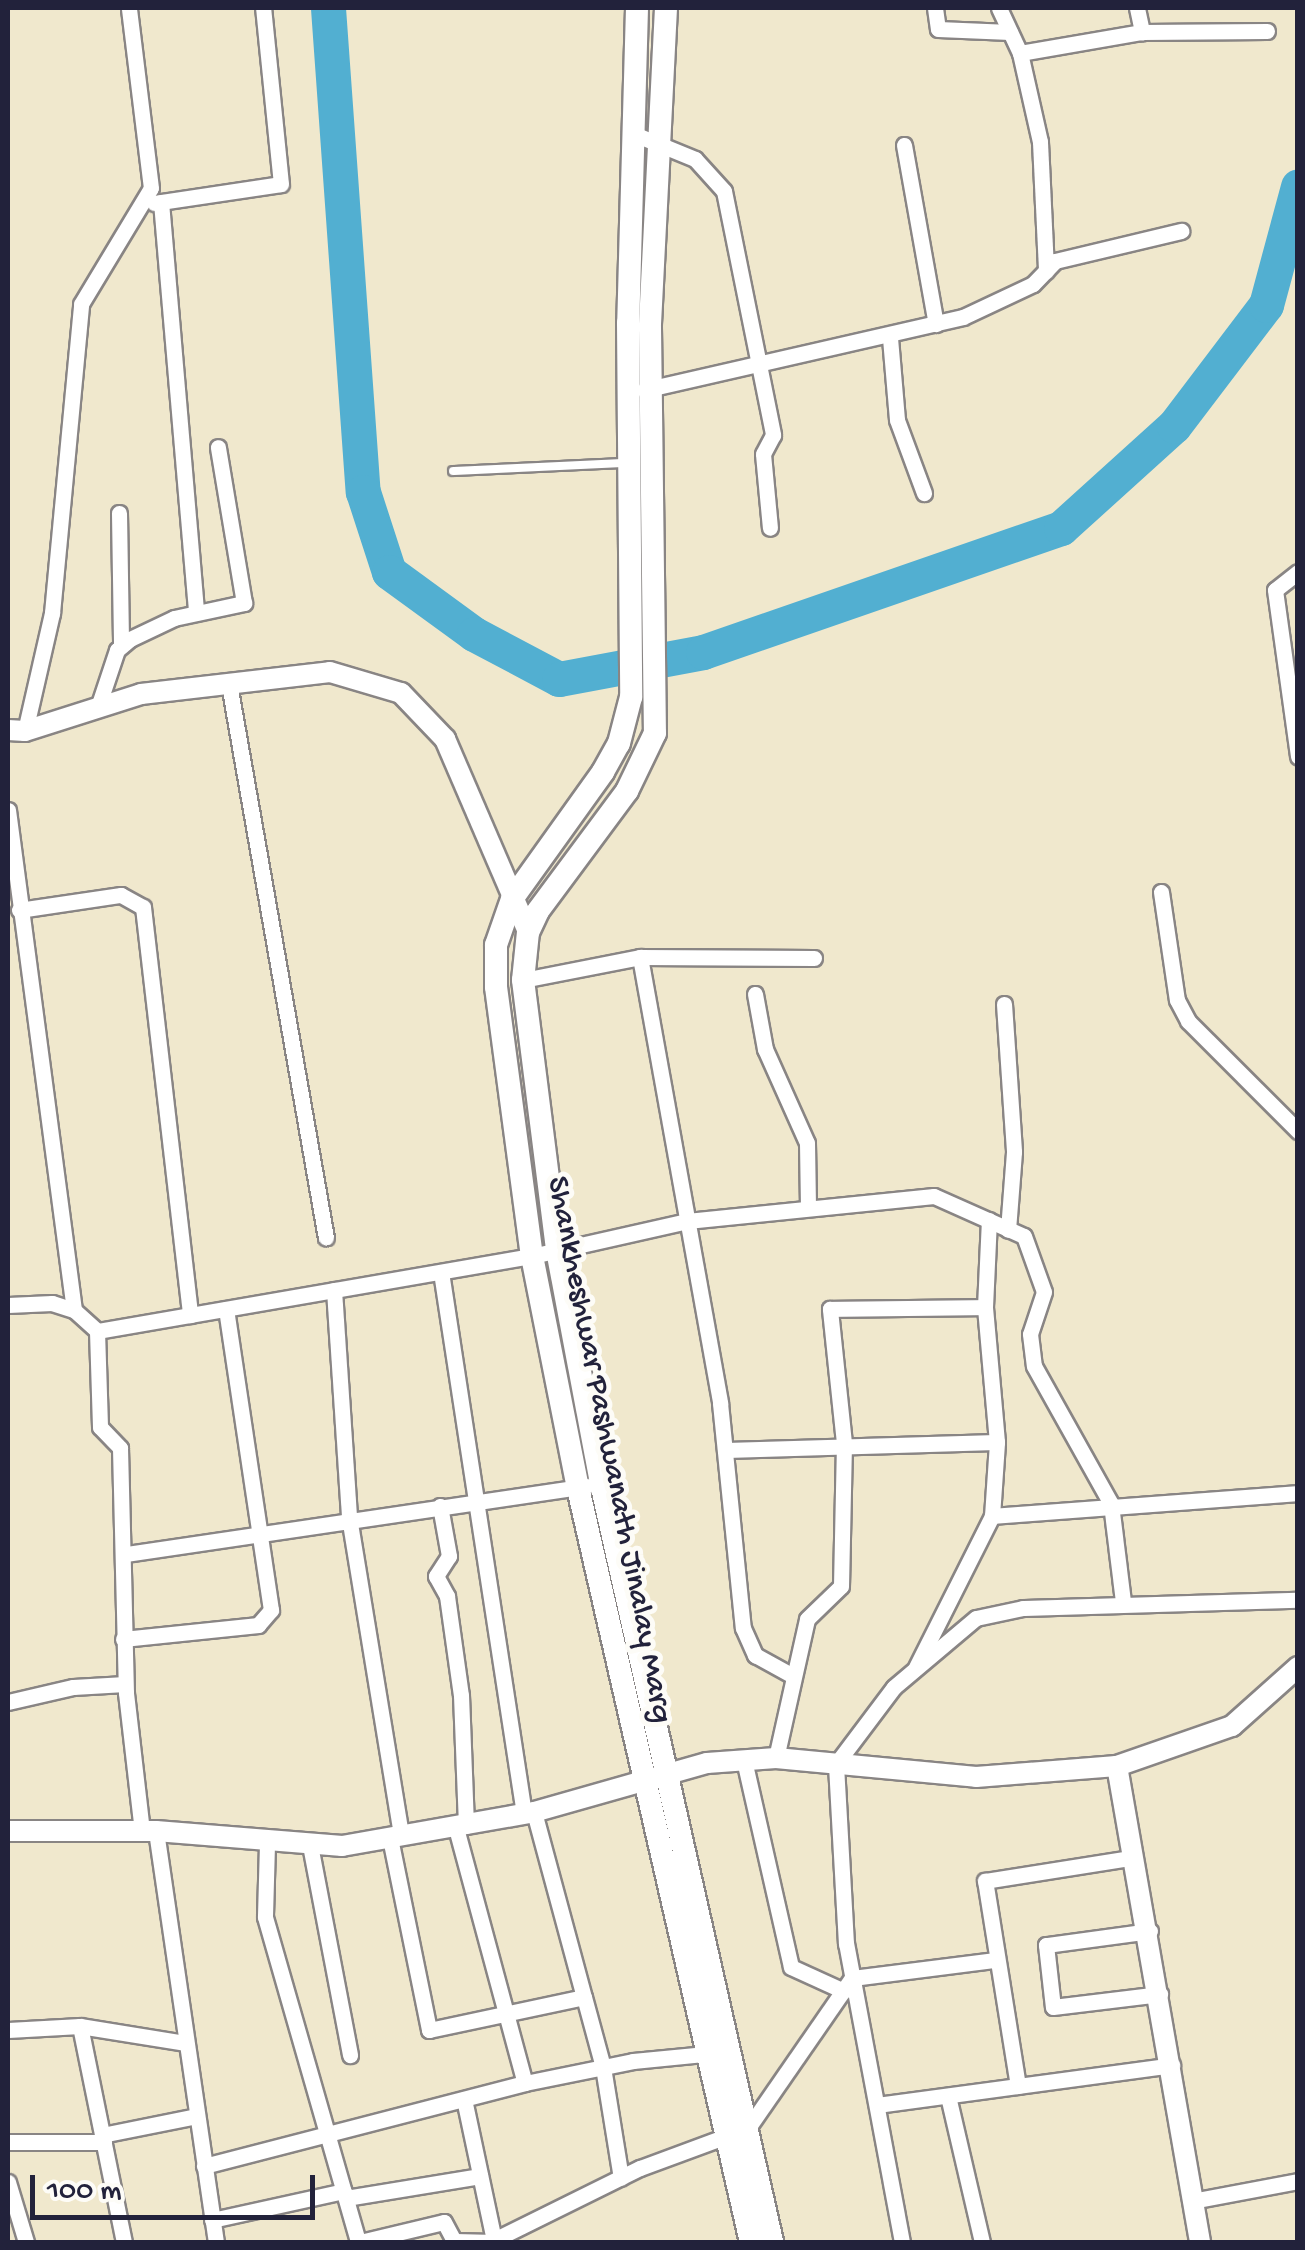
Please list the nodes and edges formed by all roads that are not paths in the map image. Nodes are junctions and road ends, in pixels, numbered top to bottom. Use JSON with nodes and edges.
{"nodes":[{"id":1,"x":130,"y":8,"type":"edge"},
{"id":2,"x":263,"y":8,"type":"edge"},
{"id":3,"x":638,"y":8,"type":"edge"},
{"id":4,"x":666,"y":8,"type":"edge"},
{"id":5,"x":935,"y":8,"type":"edge"},
{"id":6,"x":1000,"y":8,"type":"edge"},
{"id":7,"x":1137,"y":8,"type":"edge"},
{"id":8,"x":1267,"y":31,"type":"dead end"},
{"id":9,"x":1010,"y":32,"type":"junction"},
{"id":10,"x":1142,"y":32,"type":"junction"},
{"id":11,"x":1020,"y":53,"type":"junction"},
{"id":12,"x":634,"y":134,"type":"junction"},
{"id":13,"x":659,"y":142,"type":"junction"},
{"id":14,"x":904,"y":145,"type":"dead end"},
{"id":15,"x":154,"y":203,"type":"junction"},
{"id":16,"x":1180,"y":230,"type":"dead end"},
{"id":17,"x":1046,"y":271,"type":"junction"},
{"id":18,"x":936,"y":324,"type":"junction"},
{"id":19,"x":890,"y":338,"type":"junction"},
{"id":20,"x":757,"y":360,"type":"junction"},
{"id":21,"x":639,"y":391,"type":"junction"},
{"id":22,"x":218,"y":447,"type":"dead end"},
{"id":23,"x":628,"y":463,"type":"junction"},
{"id":24,"x":454,"y":471,"type":"dead end"},
{"id":25,"x":924,"y":493,"type":"dead end"},
{"id":26,"x":119,"y":513,"type":"dead end"},
{"id":27,"x":770,"y":528,"type":"dead end"},
{"id":28,"x":1298,"y":572,"type":"edge"},
{"id":29,"x":640,"y":592,"type":"junction"},
{"id":30,"x":196,"y":612,"type":"junction"},
{"id":31,"x":122,"y":646,"type":"junction"},
{"id":32,"x":229,"y":684,"type":"junction"},
{"id":33,"x":98,"y":708,"type":"junction"},
{"id":34,"x":16,"y":730,"type":"edge"},
{"id":35,"x":1298,"y":756,"type":"edge"},
{"id":36,"x":8,"y":810,"type":"edge"},
{"id":37,"x":1161,"y":892,"type":"dead end"},
{"id":38,"x":512,"y":899,"type":"junction"},
{"id":39,"x":19,"y":910,"type":"junction"},
{"id":40,"x":528,"y":932,"type":"junction"},
{"id":41,"x":640,"y":957,"type":"junction"},
{"id":42,"x":814,"y":958,"type":"dead end"},
{"id":43,"x":523,"y":980,"type":"junction"},
{"id":44,"x":754,"y":994,"type":"dead end"},
{"id":45,"x":1004,"y":1004,"type":"dead end"},
{"id":46,"x":1298,"y":1131,"type":"edge"},
{"id":47,"x":808,"y":1208,"type":"junction"},
{"id":48,"x":989,"y":1220,"type":"junction"},
{"id":49,"x":687,"y":1221,"type":"junction"},
{"id":50,"x":1008,"y":1230,"type":"junction"},
{"id":51,"x":326,"y":1238,"type":"dead end"},
{"id":52,"x":557,"y":1250,"type":"junction"},
{"id":53,"x":532,"y":1256,"type":"junction"},
{"id":54,"x":441,"y":1272,"type":"junction"},
{"id":55,"x":334,"y":1290,"type":"junction"},
{"id":56,"x":8,"y":1305,"type":"edge"},
{"id":57,"x":985,"y":1307,"type":"junction"},
{"id":58,"x":226,"y":1309,"type":"junction"},
{"id":59,"x":74,"y":1310,"type":"junction"},
{"id":60,"x":190,"y":1315,"type":"junction"},
{"id":61,"x":97,"y":1331,"type":"junction"},
{"id":62,"x":844,"y":1442,"type":"junction"},
{"id":63,"x":997,"y":1442,"type":"junction"},
{"id":64,"x":725,"y":1450,"type":"junction"},
{"id":65,"x":590,"y":1486,"type":"junction"},
{"id":66,"x":1298,"y":1493,"type":"edge"},
{"id":67,"x":478,"y":1502,"type":"junction"},
{"id":68,"x":1112,"y":1504,"type":"junction"},
{"id":69,"x":440,"y":1506,"type":"junction"},
{"id":70,"x":350,"y":1516,"type":"junction"},
{"id":71,"x":992,"y":1516,"type":"junction"},
{"id":72,"x":258,"y":1531,"type":"junction"},
{"id":73,"x":126,"y":1554,"type":"junction"},
{"id":74,"x":1298,"y":1600,"type":"edge"},
{"id":75,"x":1124,"y":1602,"type":"junction"},
{"id":76,"x":123,"y":1639,"type":"junction"},
{"id":77,"x":1298,"y":1667,"type":"edge"},
{"id":78,"x":915,"y":1670,"type":"junction"},
{"id":79,"x":793,"y":1676,"type":"junction"},
{"id":80,"x":125,"y":1684,"type":"junction"},
{"id":81,"x":8,"y":1702,"type":"edge"},
{"id":82,"x":776,"y":1758,"type":"junction"},
{"id":83,"x":744,"y":1760,"type":"junction"},
{"id":84,"x":836,"y":1764,"type":"junction"},
{"id":85,"x":1117,"y":1766,"type":"junction"},
{"id":86,"x":664,"y":1774,"type":"junction"},
{"id":87,"x":640,"y":1778,"type":"junction"},
{"id":88,"x":529,"y":1813,"type":"junction"},
{"id":89,"x":461,"y":1827,"type":"junction"},
{"id":90,"x":8,"y":1831,"type":"edge"},
{"id":91,"x":149,"y":1831,"type":"junction"},
{"id":92,"x":395,"y":1837,"type":"junction"},
{"id":93,"x":267,"y":1844,"type":"junction"},
{"id":94,"x":310,"y":1845,"type":"junction"},
{"id":95,"x":1131,"y":1858,"type":"junction"},
{"id":96,"x":1150,"y":1931,"type":"junction"},
{"id":97,"x":994,"y":1960,"type":"junction"},
{"id":98,"x":848,"y":1985,"type":"junction"},
{"id":99,"x":1160,"y":1994,"type":"junction"},
{"id":100,"x":584,"y":1997,"type":"junction"},
{"id":101,"x":504,"y":2014,"type":"junction"},
{"id":102,"x":80,"y":2026,"type":"junction"},
{"id":103,"x":8,"y":2030,"type":"edge"},
{"id":104,"x":185,"y":2043,"type":"junction"},
{"id":105,"x":722,"y":2052,"type":"junction"},
{"id":106,"x":350,"y":2055,"type":"dead end"},
{"id":107,"x":1172,"y":2065,"type":"junction"},
{"id":108,"x":603,"y":2067,"type":"junction"},
{"id":109,"x":525,"y":2084,"type":"junction"},
{"id":110,"x":1018,"y":2086,"type":"junction"},
{"id":111,"x":948,"y":2096,"type":"junction"},
{"id":112,"x":464,"y":2099,"type":"junction"},
{"id":113,"x":877,"y":2105,"type":"junction"},
{"id":114,"x":196,"y":2116,"type":"junction"},
{"id":115,"x":739,"y":2131,"type":"junction"},
{"id":116,"x":328,"y":2135,"type":"junction"},
{"id":117,"x":103,"y":2139,"type":"junction"},
{"id":118,"x":8,"y":2142,"type":"edge"},
{"id":119,"x":204,"y":2166,"type":"junction"},
{"id":120,"x":480,"y":2176,"type":"junction"},
{"id":121,"x":620,"y":2178,"type":"junction"},
{"id":122,"x":8,"y":2182,"type":"edge"},
{"id":123,"x":1298,"y":2182,"type":"edge"},
{"id":124,"x":345,"y":2195,"type":"junction"},
{"id":125,"x":1192,"y":2201,"type":"junction"},
{"id":126,"x":212,"y":2220,"type":"junction"},
{"id":127,"x":26,"y":2242,"type":"edge"},
{"id":128,"x":124,"y":2242,"type":"edge"},
{"id":129,"x":216,"y":2242,"type":"edge"},
{"id":130,"x":359,"y":2242,"type":"edge"},
{"id":131,"x":494,"y":2242,"type":"edge"},
{"id":132,"x":751,"y":2242,"type":"edge"},
{"id":133,"x":772,"y":2242,"type":"edge"},
{"id":134,"x":902,"y":2242,"type":"edge"},
{"id":135,"x":982,"y":2242,"type":"edge"},
{"id":136,"x":1200,"y":2242,"type":"edge"}],
"edges":[{"from":1,"to":15,"type":"street"},
{"from":2,"to":15,"type":"street"},
{"from":3,"to":12,"type":"main road"},
{"from":4,"to":13,"type":"main road"},
{"from":5,"to":9,"type":"street"},
{"from":6,"to":9,"type":"street"},
{"from":7,"to":10,"type":"street"},
{"from":8,"to":10,"type":"street"},
{"from":9,"to":11,"type":"street"},
{"from":10,"to":11,"type":"street"},
{"from":11,"to":17,"type":"street"},
{"from":12,"to":13,"type":"street"},
{"from":12,"to":21,"type":"main road"},
{"from":13,"to":20,"type":"street"},
{"from":13,"to":21,"type":"main road"},
{"from":14,"to":18,"type":"street"},
{"from":15,"to":30,"type":"street"},
{"from":15,"to":34,"type":"street"},
{"from":16,"to":17,"type":"street"},
{"from":17,"to":18,"type":"street"},
{"from":18,"to":19,"type":"street"},
{"from":19,"to":20,"type":"street"},
{"from":19,"to":25,"type":"street"},
{"from":20,"to":21,"type":"street"},
{"from":20,"to":27,"type":"street"},
{"from":21,"to":23,"type":"main road"},
{"from":21,"to":29,"type":"main road"},
{"from":22,"to":30,"type":"street"},
{"from":23,"to":24,"type":"lane"},
{"from":23,"to":29,"type":"main road"},
{"from":26,"to":31,"type":"street"},
{"from":28,"to":35,"type":"street"},
{"from":29,"to":38,"type":"main road","name":"Shankheshwar Pashwanath Jinalay Marg"},
{"from":29,"to":40,"type":"main road"},
{"from":30,"to":31,"type":"street"},
{"from":31,"to":33,"type":"street"},
{"from":32,"to":33,"type":"street"},
{"from":32,"to":38,"type":"street"},
{"from":32,"to":51,"type":"street"},
{"from":33,"to":34,"type":"street"},
{"from":36,"to":39,"type":"street"},
{"from":37,"to":46,"type":"street"},
{"from":38,"to":40,"type":"street"},
{"from":38,"to":53,"type":"main road","name":"Shankheshwar Pashwanath Jinalay Marg"},
{"from":39,"to":59,"type":"street"},
{"from":39,"to":60,"type":"street"},
{"from":40,"to":43,"type":"main road"},
{"from":41,"to":42,"type":"street"},
{"from":41,"to":43,"type":"street"},
{"from":41,"to":49,"type":"street"},
{"from":43,"to":52,"type":"main road"},
{"from":44,"to":47,"type":"street"},
{"from":45,"to":50,"type":"street"},
{"from":47,"to":48,"type":"street"},
{"from":47,"to":49,"type":"street"},
{"from":48,"to":50,"type":"street"},
{"from":48,"to":57,"type":"street"},
{"from":49,"to":52,"type":"street"},
{"from":49,"to":64,"type":"street"},
{"from":50,"to":68,"type":"street"},
{"from":52,"to":53,"type":"street"},
{"from":52,"to":65,"type":"main road"},
{"from":53,"to":54,"type":"street"},
{"from":53,"to":65,"type":"main road","name":"Shankheshwar Pashwanath Jinalay Marg"},
{"from":54,"to":55,"type":"street"},
{"from":54,"to":67,"type":"street"},
{"from":55,"to":58,"type":"street"},
{"from":55,"to":70,"type":"street"},
{"from":56,"to":59,"type":"street"},
{"from":57,"to":62,"type":"street"},
{"from":57,"to":63,"type":"street"},
{"from":58,"to":60,"type":"street"},
{"from":58,"to":72,"type":"street"},
{"from":59,"to":61,"type":"street"},
{"from":60,"to":61,"type":"street"},
{"from":61,"to":73,"type":"street"},
{"from":62,"to":63,"type":"street"},
{"from":62,"to":64,"type":"street"},
{"from":62,"to":79,"type":"street"},
{"from":63,"to":71,"type":"street"},
{"from":64,"to":79,"type":"street"},
{"from":65,"to":67,"type":"street"},
{"from":65,"to":86,"type":"main road"},
{"from":65,"to":87,"type":"main road","name":"Shankheshwar Pashwanath Jinalay Marg"},
{"from":66,"to":68,"type":"street"},
{"from":67,"to":69,"type":"street"},
{"from":67,"to":88,"type":"street"},
{"from":68,"to":71,"type":"street"},
{"from":68,"to":75,"type":"street"},
{"from":69,"to":70,"type":"street"},
{"from":69,"to":89,"type":"street"},
{"from":70,"to":72,"type":"street"},
{"from":70,"to":92,"type":"street"},
{"from":71,"to":78,"type":"street"},
{"from":72,"to":73,"type":"street"},
{"from":72,"to":76,"type":"street"},
{"from":73,"to":76,"type":"street"},
{"from":74,"to":75,"type":"street"},
{"from":75,"to":78,"type":"street"},
{"from":76,"to":80,"type":"street"},
{"from":77,"to":85,"type":"street"},
{"from":78,"to":84,"type":"street"},
{"from":79,"to":82,"type":"street"},
{"from":80,"to":81,"type":"street"},
{"from":80,"to":91,"type":"street"},
{"from":82,"to":83,"type":"street"},
{"from":82,"to":84,"type":"street"},
{"from":83,"to":86,"type":"street"},
{"from":83,"to":98,"type":"street"},
{"from":84,"to":85,"type":"street"},
{"from":84,"to":98,"type":"street"},
{"from":85,"to":95,"type":"street"},
{"from":86,"to":87,"type":"street"},
{"from":86,"to":105,"type":"main road"},
{"from":87,"to":88,"type":"street"},
{"from":87,"to":105,"type":"main road","name":"Shankheshwar Pashwanath Jinalay Marg"},
{"from":88,"to":89,"type":"street"},
{"from":88,"to":100,"type":"street"},
{"from":89,"to":92,"type":"street"},
{"from":89,"to":101,"type":"street"},
{"from":90,"to":91,"type":"street"},
{"from":91,"to":93,"type":"street"},
{"from":91,"to":104,"type":"street"},
{"from":92,"to":94,"type":"street"},
{"from":92,"to":101,"type":"street"},
{"from":93,"to":94,"type":"street"},
{"from":93,"to":116,"type":"street"},
{"from":94,"to":106,"type":"street"},
{"from":95,"to":96,"type":"street"},
{"from":95,"to":97,"type":"street"},
{"from":96,"to":99,"type":"street"},
{"from":96,"to":99,"type":"street"},
{"from":97,"to":98,"type":"street"},
{"from":97,"to":110,"type":"street"},
{"from":98,"to":113,"type":"street"},
{"from":98,"to":115,"type":"street"},
{"from":99,"to":107,"type":"street"},
{"from":100,"to":101,"type":"street"},
{"from":100,"to":108,"type":"street"},
{"from":101,"to":109,"type":"street"},
{"from":102,"to":103,"type":"street"},
{"from":102,"to":104,"type":"street"},
{"from":102,"to":117,"type":"street"},
{"from":104,"to":114,"type":"street"},
{"from":105,"to":108,"type":"street"},
{"from":105,"to":115,"type":"main road"},
{"from":107,"to":110,"type":"street"},
{"from":107,"to":125,"type":"street"},
{"from":108,"to":109,"type":"street"},
{"from":108,"to":121,"type":"street"},
{"from":109,"to":112,"type":"street"},
{"from":110,"to":111,"type":"street"},
{"from":111,"to":113,"type":"street"},
{"from":111,"to":135,"type":"street"},
{"from":112,"to":116,"type":"street"},
{"from":112,"to":120,"type":"street"},
{"from":113,"to":134,"type":"street"},
{"from":114,"to":117,"type":"street"},
{"from":114,"to":119,"type":"street"},
{"from":115,"to":121,"type":"street"},
{"from":115,"to":132,"type":"main road"},
{"from":115,"to":133,"type":"main road"},
{"from":116,"to":119,"type":"street"},
{"from":116,"to":124,"type":"street"},
{"from":117,"to":118,"type":"street"},
{"from":117,"to":128,"type":"street"},
{"from":119,"to":126,"type":"street"},
{"from":120,"to":124,"type":"street"},
{"from":120,"to":131,"type":"street"},
{"from":121,"to":131,"type":"street"},
{"from":122,"to":127,"type":"street"},
{"from":123,"to":125,"type":"street"},
{"from":124,"to":126,"type":"street"},
{"from":124,"to":130,"type":"street"},
{"from":125,"to":136,"type":"street"},
{"from":126,"to":129,"type":"street"},
{"from":130,"to":131,"type":"street"}]}
